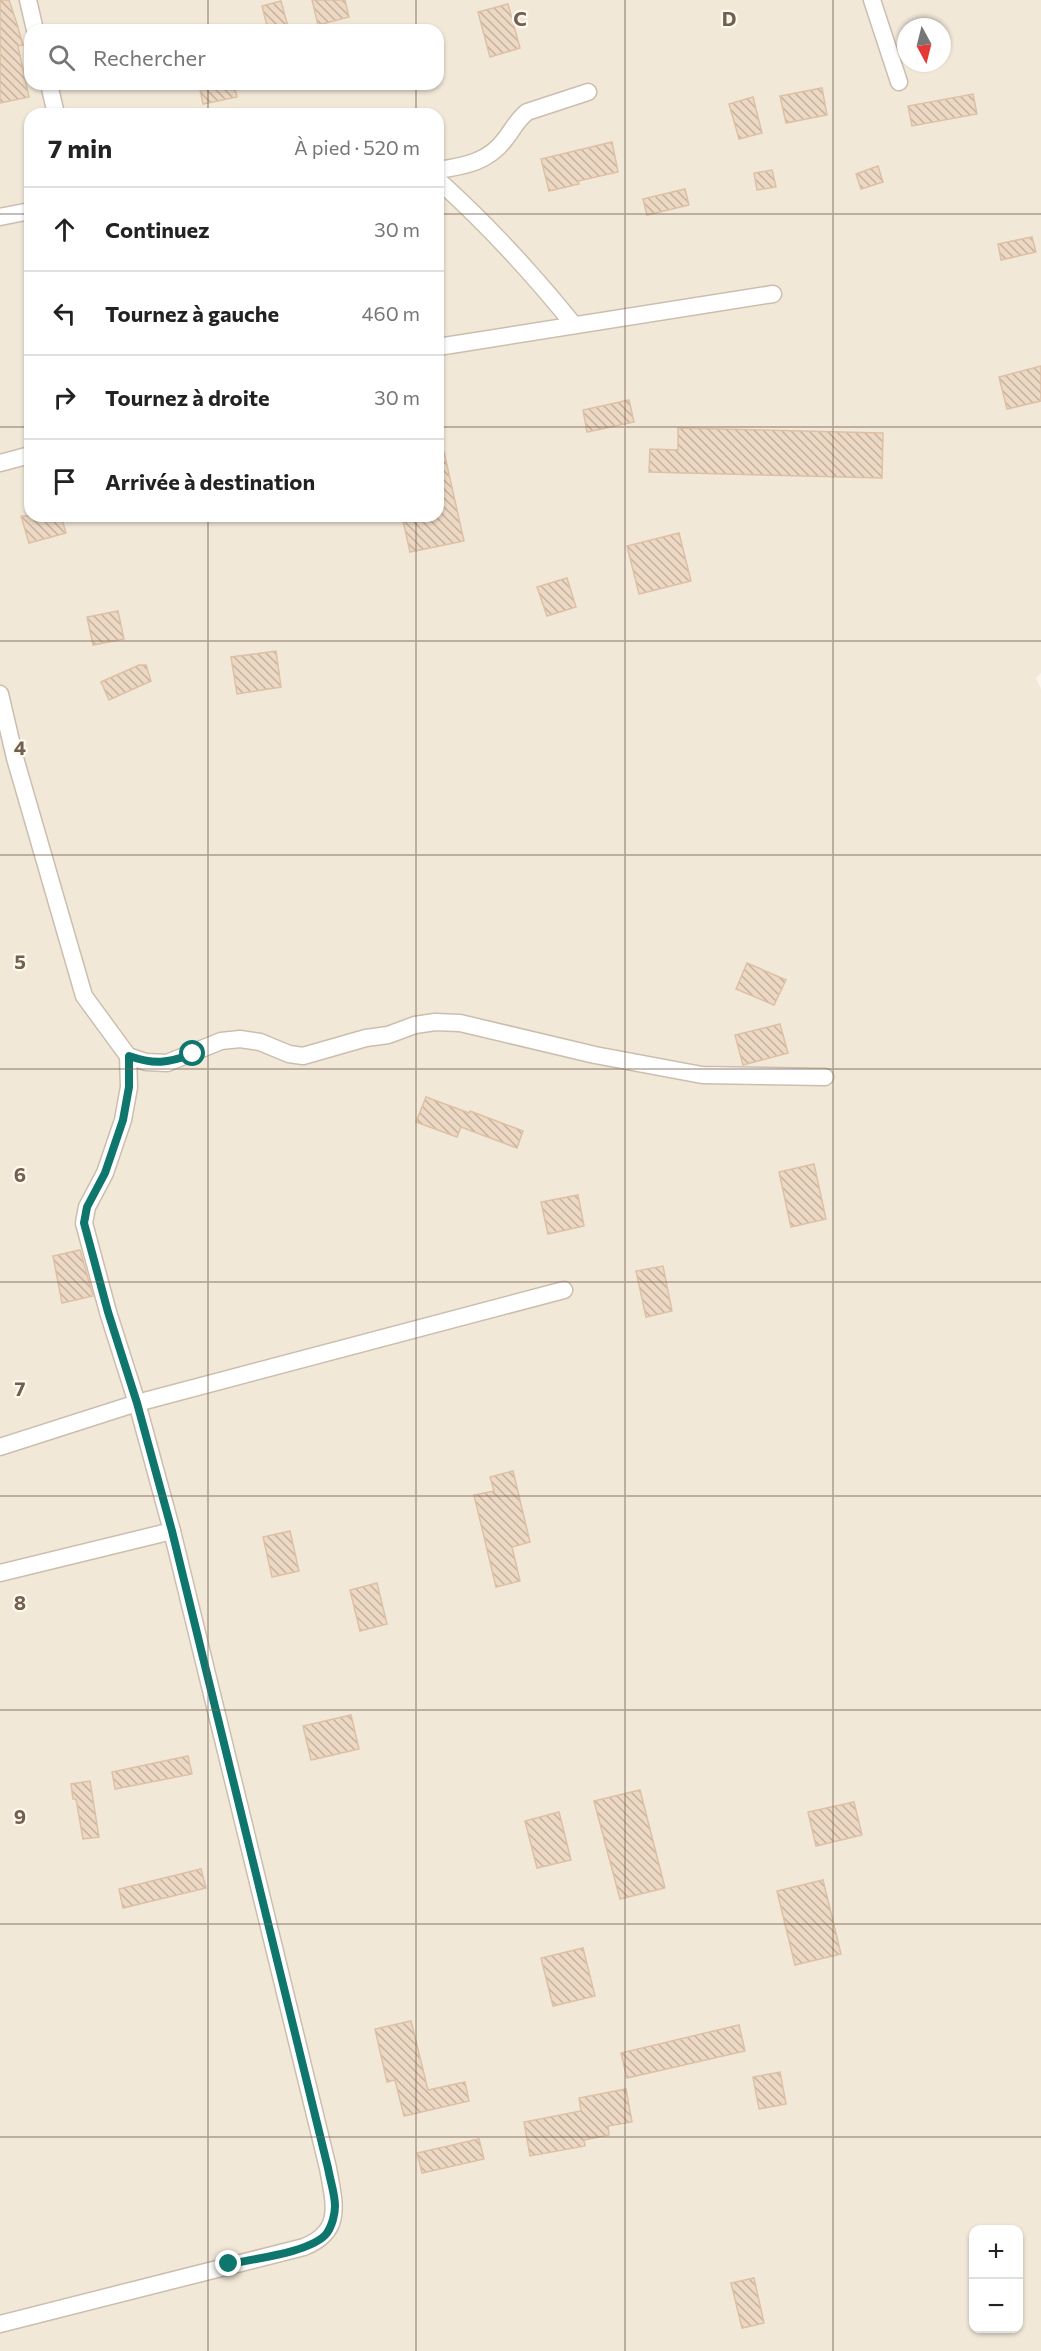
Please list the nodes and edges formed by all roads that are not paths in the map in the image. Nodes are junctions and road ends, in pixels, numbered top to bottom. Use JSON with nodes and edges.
{"nodes":[{"id":1,"x":28,"y":0,"type":"edge"},
{"id":2,"x":872,"y":0,"type":"edge"},
{"id":3,"x":34,"y":24,"type":"edge"},
{"id":4,"x":899,"y":82,"type":"dead end"},
{"id":5,"x":50,"y":90,"type":"edge"},
{"id":6,"x":588,"y":92,"type":"dead end"},
{"id":7,"x":55,"y":108,"type":"edge"},
{"id":8,"x":444,"y":169,"type":"edge"},
{"id":9,"x":444,"y":186,"type":"edge"},
{"id":10,"x":24,"y":212,"type":"edge"},
{"id":11,"x":0,"y":217,"type":"edge"},
{"id":12,"x":773,"y":294,"type":"dead end"},
{"id":13,"x":574,"y":326,"type":"junction"},
{"id":14,"x":444,"y":346,"type":"edge"},
{"id":15,"x":24,"y":457,"type":"edge"},
{"id":16,"x":0,"y":463,"type":"edge"},
{"id":17,"x":0,"y":693,"type":"edge"},
{"id":18,"x":129,"y":1056,"type":"junction"},
{"id":19,"x":825,"y":1077,"type":"dead end"},
{"id":20,"x":564,"y":1290,"type":"dead end"},
{"id":21,"x":137,"y":1403,"type":"junction"},
{"id":22,"x":0,"y":1447,"type":"edge"},
{"id":23,"x":172,"y":1531,"type":"junction"},
{"id":24,"x":0,"y":1573,"type":"edge"},
{"id":25,"x":0,"y":2324,"type":"edge"}],
"edges":[{"from":1,"to":3,"type":"street"},
{"from":2,"to":4,"type":"street"},
{"from":5,"to":7,"type":"street"},
{"from":6,"to":8,"type":"street"},
{"from":9,"to":13,"type":"street"},
{"from":10,"to":11,"type":"street"},
{"from":12,"to":13,"type":"street"},
{"from":13,"to":14,"type":"street"},
{"from":15,"to":16,"type":"street"},
{"from":17,"to":18,"type":"street"},
{"from":18,"to":19,"type":"street"},
{"from":18,"to":21,"type":"street"},
{"from":20,"to":21,"type":"street"},
{"from":21,"to":22,"type":"street"},
{"from":21,"to":23,"type":"street"},
{"from":23,"to":24,"type":"street"},
{"from":23,"to":25,"type":"street"}]}
